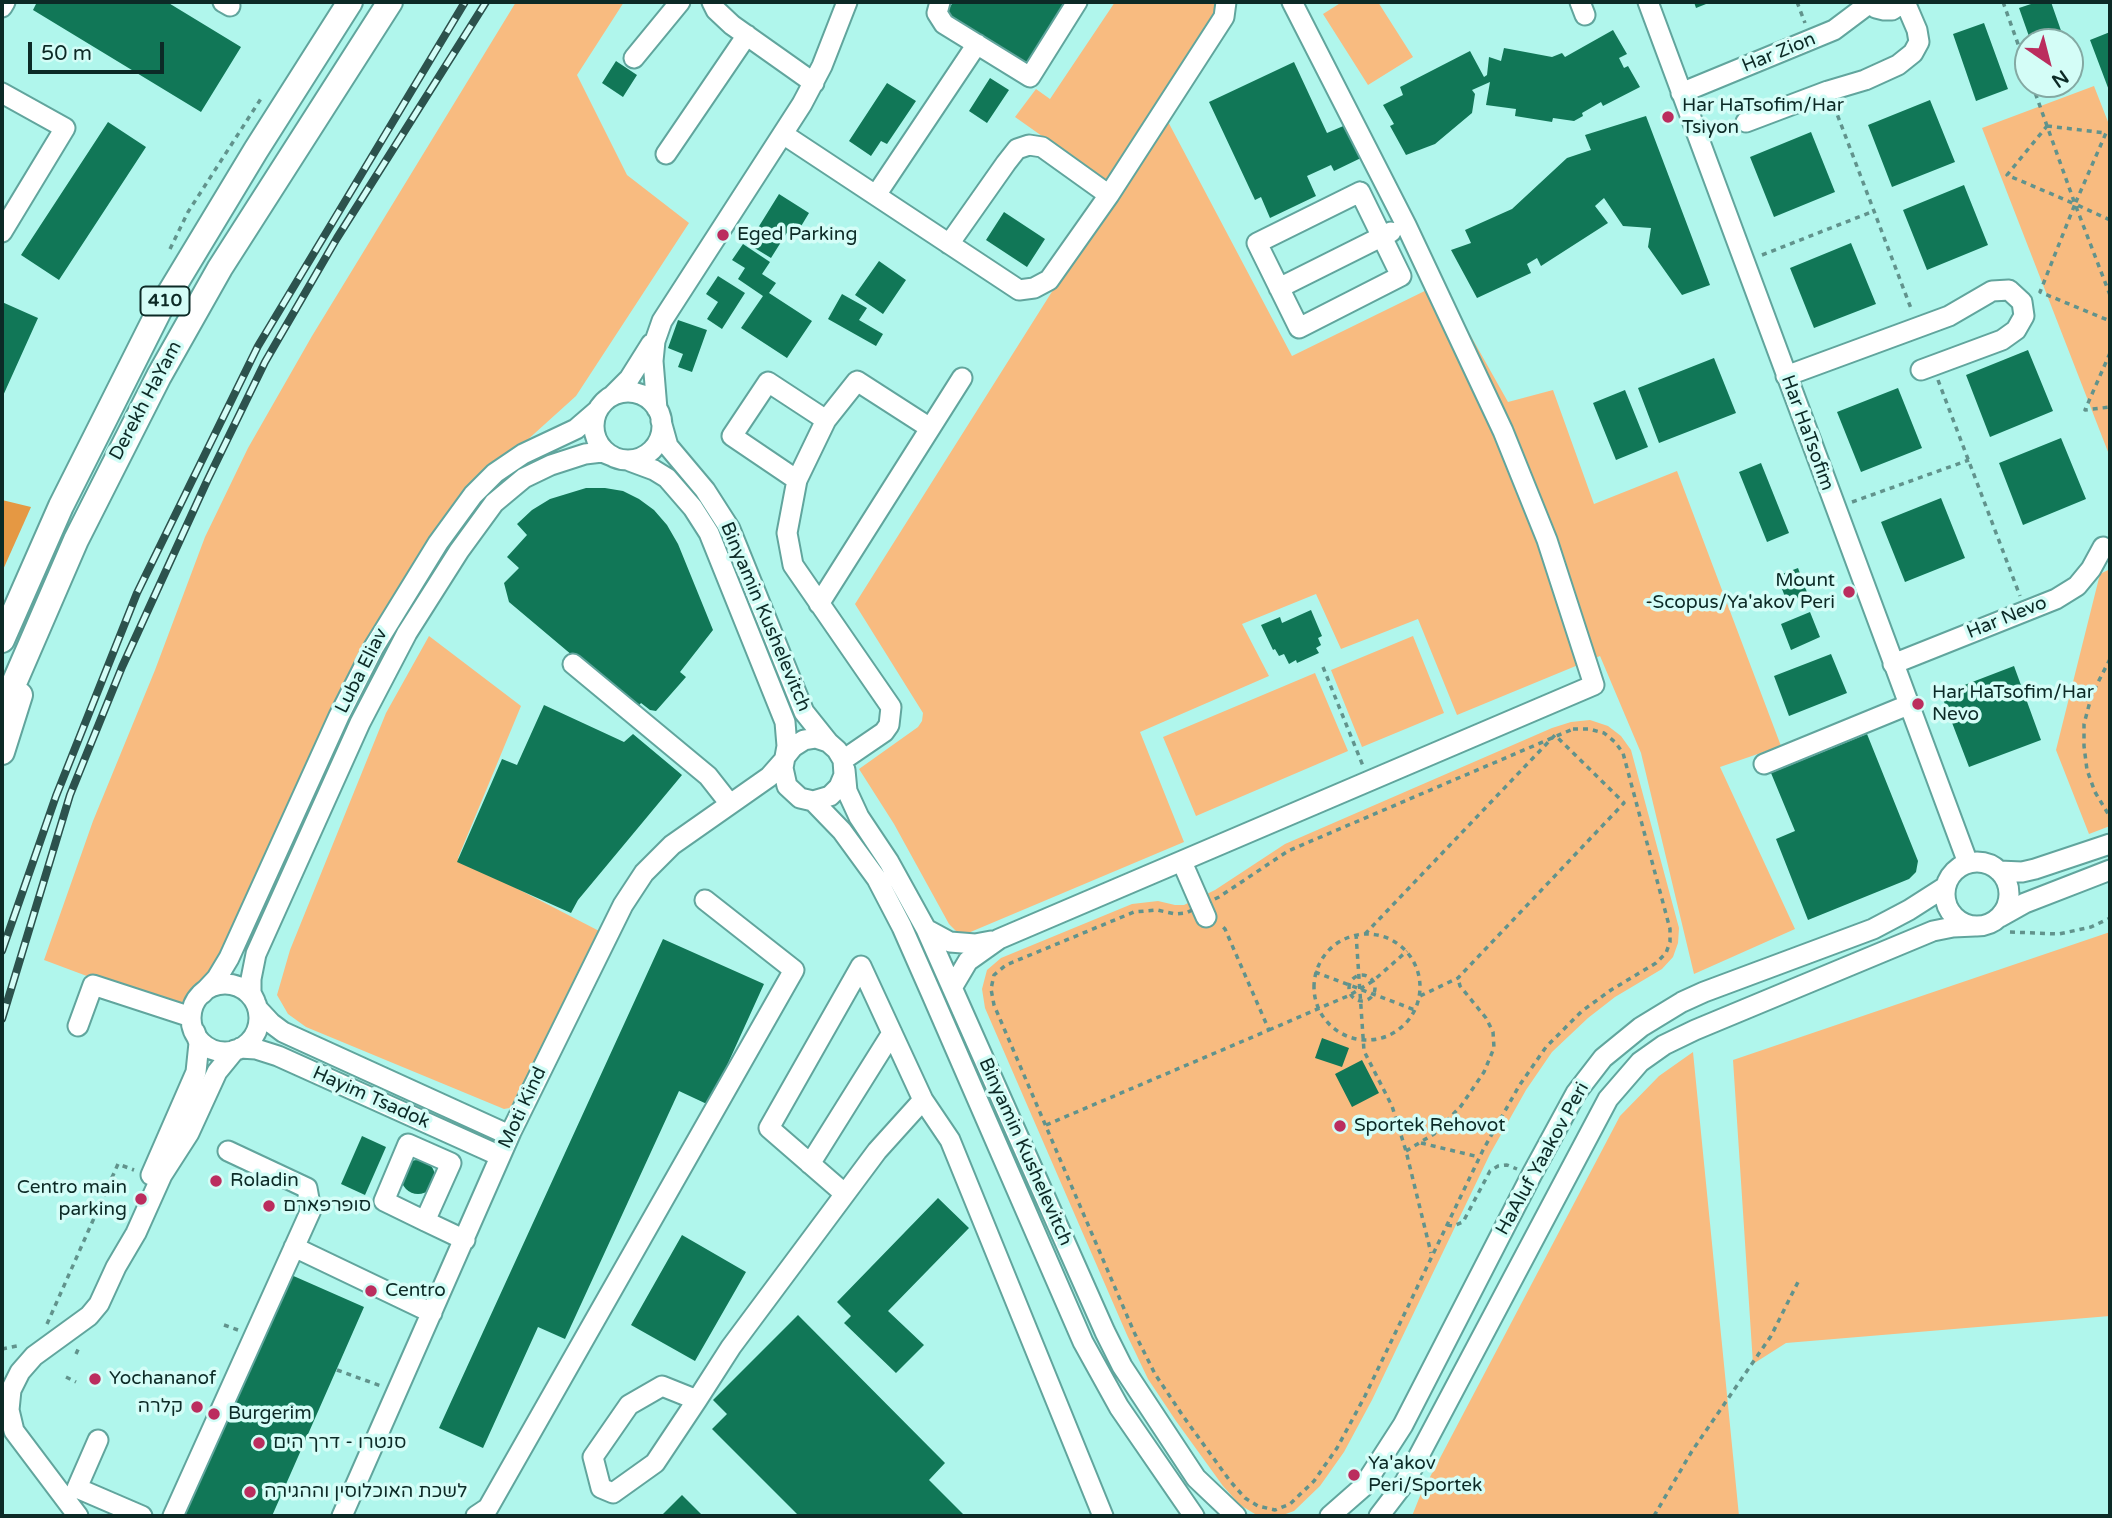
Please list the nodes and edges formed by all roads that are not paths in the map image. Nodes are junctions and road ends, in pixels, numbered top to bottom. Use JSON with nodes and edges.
{"nodes":[{"id":1,"x":5,"y":2,"type":"edge"},
{"id":2,"x":350,"y":2,"type":"edge"},
{"id":3,"x":390,"y":2,"type":"edge"},
{"id":4,"x":680,"y":2,"type":"edge"},
{"id":5,"x":712,"y":2,"type":"edge"},
{"id":6,"x":847,"y":2,"type":"edge"},
{"id":7,"x":940,"y":2,"type":"edge"},
{"id":8,"x":1077,"y":2,"type":"edge"},
{"id":9,"x":1226,"y":2,"type":"edge"},
{"id":10,"x":1292,"y":2,"type":"edge"},
{"id":11,"x":1648,"y":2,"type":"edge"},
{"id":12,"x":1869,"y":2,"type":"edge"},
{"id":13,"x":1904,"y":2,"type":"edge"},
{"id":14,"x":2,"y":7,"type":"edge"},
{"id":15,"x":747,"y":35,"type":"junction"},
{"id":16,"x":976,"y":44,"type":"junction"},
{"id":17,"x":634,"y":58,"type":"dead end"},
{"id":18,"x":814,"y":83,"type":"junction"},
{"id":19,"x":2,"y":93,"type":"edge"},
{"id":20,"x":1681,"y":93,"type":"junction"},
{"id":21,"x":1746,"y":122,"type":"dead end"},
{"id":22,"x":783,"y":134,"type":"junction"},
{"id":23,"x":666,"y":154,"type":"dead end"},
{"id":24,"x":876,"y":195,"type":"junction"},
{"id":25,"x":1109,"y":195,"type":"junction"},
{"id":26,"x":1406,"y":225,"type":"junction"},
{"id":27,"x":2,"y":232,"type":"edge"},
{"id":28,"x":1382,"y":237,"type":"junction"},
{"id":29,"x":949,"y":244,"type":"junction"},
{"id":30,"x":1279,"y":288,"type":"junction"},
{"id":31,"x":658,"y":331,"type":"junction"},
{"id":32,"x":1927,"y":368,"type":"road end"},
{"id":33,"x":1786,"y":376,"type":"junction"},
{"id":34,"x":962,"y":378,"type":"dead end"},
{"id":35,"x":603,"y":404,"type":"junction"},
{"id":36,"x":659,"y":415,"type":"junction"},
{"id":37,"x":826,"y":420,"type":"junction"},
{"id":38,"x":930,"y":428,"type":"junction"},
{"id":39,"x":620,"y":458,"type":"junction"},
{"id":40,"x":797,"y":480,"type":"junction"},
{"id":41,"x":2103,"y":547,"type":"dead end"},
{"id":42,"x":52,"y":594,"type":"junction"},
{"id":43,"x":819,"y":604,"type":"junction"},
{"id":44,"x":5,"y":631,"type":"edge"},
{"id":45,"x":573,"y":664,"type":"dead end"},
{"id":46,"x":1893,"y":664,"type":"junction"},
{"id":47,"x":1909,"y":705,"type":"junction"},
{"id":48,"x":2,"y":711,"type":"edge"},
{"id":49,"x":828,"y":742,"type":"junction"},
{"id":50,"x":2,"y":752,"type":"edge"},
{"id":51,"x":785,"y":758,"type":"junction"},
{"id":52,"x":1764,"y":764,"type":"dead end"},
{"id":53,"x":844,"y":765,"type":"junction"},
{"id":54,"x":813,"y":801,"type":"junction"},
{"id":55,"x":730,"y":804,"type":"junction"},
{"id":56,"x":2110,"y":844,"type":"edge"},
{"id":57,"x":1182,"y":862,"type":"junction"},
{"id":58,"x":1968,"y":863,"type":"junction"},
{"id":59,"x":2110,"y":870,"type":"edge"},
{"id":60,"x":1999,"y":871,"type":"junction"},
{"id":61,"x":1945,"y":887,"type":"junction"},
{"id":62,"x":705,"y":900,"type":"dead end"},
{"id":63,"x":1209,"y":914,"type":"road end"},
{"id":64,"x":1986,"y":924,"type":"junction"},
{"id":65,"x":926,"y":929,"type":"junction"},
{"id":66,"x":999,"y":939,"type":"junction"},
{"id":67,"x":951,"y":988,"type":"junction"},
{"id":68,"x":202,"y":994,"type":"junction"},
{"id":69,"x":256,"y":1005,"type":"junction"},
{"id":70,"x":193,"y":1025,"type":"junction"},
{"id":71,"x":78,"y":1026,"type":"dead end"},
{"id":72,"x":892,"y":1033,"type":"junction"},
{"id":73,"x":237,"y":1049,"type":"junction"},
{"id":74,"x":923,"y":1100,"type":"junction"},
{"id":75,"x":509,"y":1135,"type":"junction"},
{"id":76,"x":228,"y":1151,"type":"dead end"},
{"id":77,"x":500,"y":1156,"type":"junction"},
{"id":78,"x":810,"y":1164,"type":"junction"},
{"id":79,"x":845,"y":1194,"type":"junction"},
{"id":80,"x":425,"y":1221,"type":"dead end"},
{"id":81,"x":465,"y":1240,"type":"junction"},
{"id":82,"x":294,"y":1247,"type":"junction"},
{"id":83,"x":116,"y":1267,"type":"junction"},
{"id":84,"x":432,"y":1313,"type":"junction"},
{"id":85,"x":697,"y":1400,"type":"junction"},
{"id":86,"x":98,"y":1440,"type":"dead end"},
{"id":87,"x":78,"y":1516,"type":"edge"},
{"id":88,"x":142,"y":1516,"type":"edge"},
{"id":89,"x":173,"y":1516,"type":"edge"},
{"id":90,"x":342,"y":1516,"type":"edge"},
{"id":91,"x":476,"y":1516,"type":"edge"},
{"id":92,"x":1103,"y":1516,"type":"edge"},
{"id":93,"x":1194,"y":1516,"type":"edge"},
{"id":94,"x":1236,"y":1516,"type":"edge"},
{"id":95,"x":1330,"y":1516,"type":"edge"},
{"id":96,"x":1379,"y":1516,"type":"edge"}],
"edges":[{"from":1,"to":14,"type":"street"},
{"from":2,"to":44,"type":"main road","name":"Derekh HaYam","number":"410"},
{"from":3,"to":42,"type":"main road","name":"Derekh HaYam","number":"410"},
{"from":4,"to":17,"type":"street"},
{"from":5,"to":15,"type":"street"},
{"from":6,"to":18,"type":"street","name":"Binyamin Kushelevitch"},
{"from":7,"to":16,"type":"street"},
{"from":8,"to":16,"type":"street"},
{"from":9,"to":25,"type":"street"},
{"from":10,"to":26,"type":"street"},
{"from":11,"to":20,"type":"street","name":"Har HaTsofim"},
{"from":12,"to":13,"type":"street"},
{"from":12,"to":20,"type":"street","name":"Har Zion"},
{"from":13,"to":21,"type":"street"},
{"from":15,"to":18,"type":"street"},
{"from":15,"to":23,"type":"street"},
{"from":16,"to":24,"type":"street"},
{"from":18,"to":22,"type":"street","name":"Binyamin Kushelevitch"},
{"from":19,"to":27,"type":"street"},
{"from":20,"to":33,"type":"street","name":"Har HaTsofim"},
{"from":22,"to":24,"type":"street"},
{"from":22,"to":31,"type":"street","name":"Binyamin Kushelevitch"},
{"from":24,"to":29,"type":"street"},
{"from":25,"to":29,"type":"street"},
{"from":25,"to":29,"type":"street"},
{"from":26,"to":28,"type":"street"},
{"from":26,"to":57,"type":"street"},
{"from":28,"to":30,"type":"street"},
{"from":28,"to":30,"type":"street"},
{"from":28,"to":30,"type":"street"},
{"from":31,"to":35,"type":"street","name":"Binyamin Kushelevitch"},
{"from":31,"to":36,"type":"street","name":"Binyamin Kushelevitch"},
{"from":32,"to":33,"type":"street"},
{"from":33,"to":46,"type":"street","name":"Har HaTsofim"},
{"from":34,"to":38,"type":"street"},
{"from":35,"to":36,"type":"street"},
{"from":35,"to":39,"type":"street"},
{"from":35,"to":68,"type":"street","name":"Luba Eliav"},
{"from":36,"to":39,"type":"street"},
{"from":36,"to":49,"type":"street","name":"Binyamin Kushelevitch"},
{"from":37,"to":38,"type":"street"},
{"from":37,"to":40,"type":"street"},
{"from":37,"to":40,"type":"street"},
{"from":38,"to":43,"type":"street"},
{"from":39,"to":51,"type":"street","name":"Binyamin Kushelevitch"},
{"from":39,"to":69,"type":"street","name":"Luba Eliav"},
{"from":40,"to":43,"type":"street"},
{"from":41,"to":46,"type":"street","name":"Har Nevo"},
{"from":42,"to":48,"type":"main road","name":"Derekh HaYam","number":"410"},
{"from":42,"to":50,"type":"main road"},
{"from":43,"to":53,"type":"street"},
{"from":45,"to":55,"type":"street"},
{"from":46,"to":47,"type":"street","name":"Har HaTsofim"},
{"from":47,"to":52,"type":"street"},
{"from":47,"to":58,"type":"street","name":"Har HaTsofim"},
{"from":49,"to":51,"type":"street"},
{"from":49,"to":53,"type":"street"},
{"from":51,"to":54,"type":"street"},
{"from":51,"to":55,"type":"street","name":"Moti Kind"},
{"from":53,"to":54,"type":"street"},
{"from":53,"to":65,"type":"street","name":"Binyamin Kushelevitch"},
{"from":54,"to":93,"type":"street","name":"Binyamin Kushelevitch"},
{"from":55,"to":75,"type":"street","name":"Moti Kind"},
{"from":56,"to":60,"type":"street"},
{"from":57,"to":63,"type":"street"},
{"from":57,"to":66,"type":"street"},
{"from":58,"to":60,"type":"street"},
{"from":58,"to":61,"type":"street"},
{"from":59,"to":64,"type":"street","name":"HaAluf Yaakov Peri"},
{"from":60,"to":64,"type":"street"},
{"from":61,"to":64,"type":"street"},
{"from":61,"to":95,"type":"street","name":"HaAluf Yaakov Peri"},
{"from":62,"to":91,"type":"street"},
{"from":64,"to":96,"type":"street","name":"HaAluf Yaakov Peri"},
{"from":65,"to":66,"type":"street"},
{"from":65,"to":67,"type":"street","name":"Binyamin Kushelevitch"},
{"from":66,"to":67,"type":"street"},
{"from":67,"to":94,"type":"street","name":"Binyamin Kushelevitch"},
{"from":68,"to":69,"type":"street"},
{"from":68,"to":70,"type":"street"},
{"from":69,"to":73,"type":"street"},
{"from":69,"to":75,"type":"street","name":"Hayim Tsadok"},
{"from":70,"to":71,"type":"street"},
{"from":70,"to":73,"type":"street"},
{"from":70,"to":83,"type":"street"},
{"from":72,"to":74,"type":"street"},
{"from":72,"to":78,"type":"street"},
{"from":72,"to":78,"type":"street"},
{"from":73,"to":77,"type":"street","name":"Hayim Tsadok"},
{"from":73,"to":83,"type":"street"},
{"from":74,"to":79,"type":"street"},
{"from":74,"to":92,"type":"street"},
{"from":75,"to":77,"type":"street","name":"Moti Kind"},
{"from":76,"to":82,"type":"street"},
{"from":77,"to":81,"type":"street","name":"Moti Kind"},
{"from":78,"to":79,"type":"street"},
{"from":79,"to":85,"type":"street"},
{"from":80,"to":81,"type":"street"},
{"from":81,"to":84,"type":"street","name":"Moti Kind"},
{"from":82,"to":84,"type":"street"},
{"from":82,"to":89,"type":"street"},
{"from":83,"to":87,"type":"street"},
{"from":84,"to":90,"type":"street","name":"Moti Kind"},
{"from":85,"to":85,"type":"street"},
{"from":86,"to":88,"type":"street"}]}
